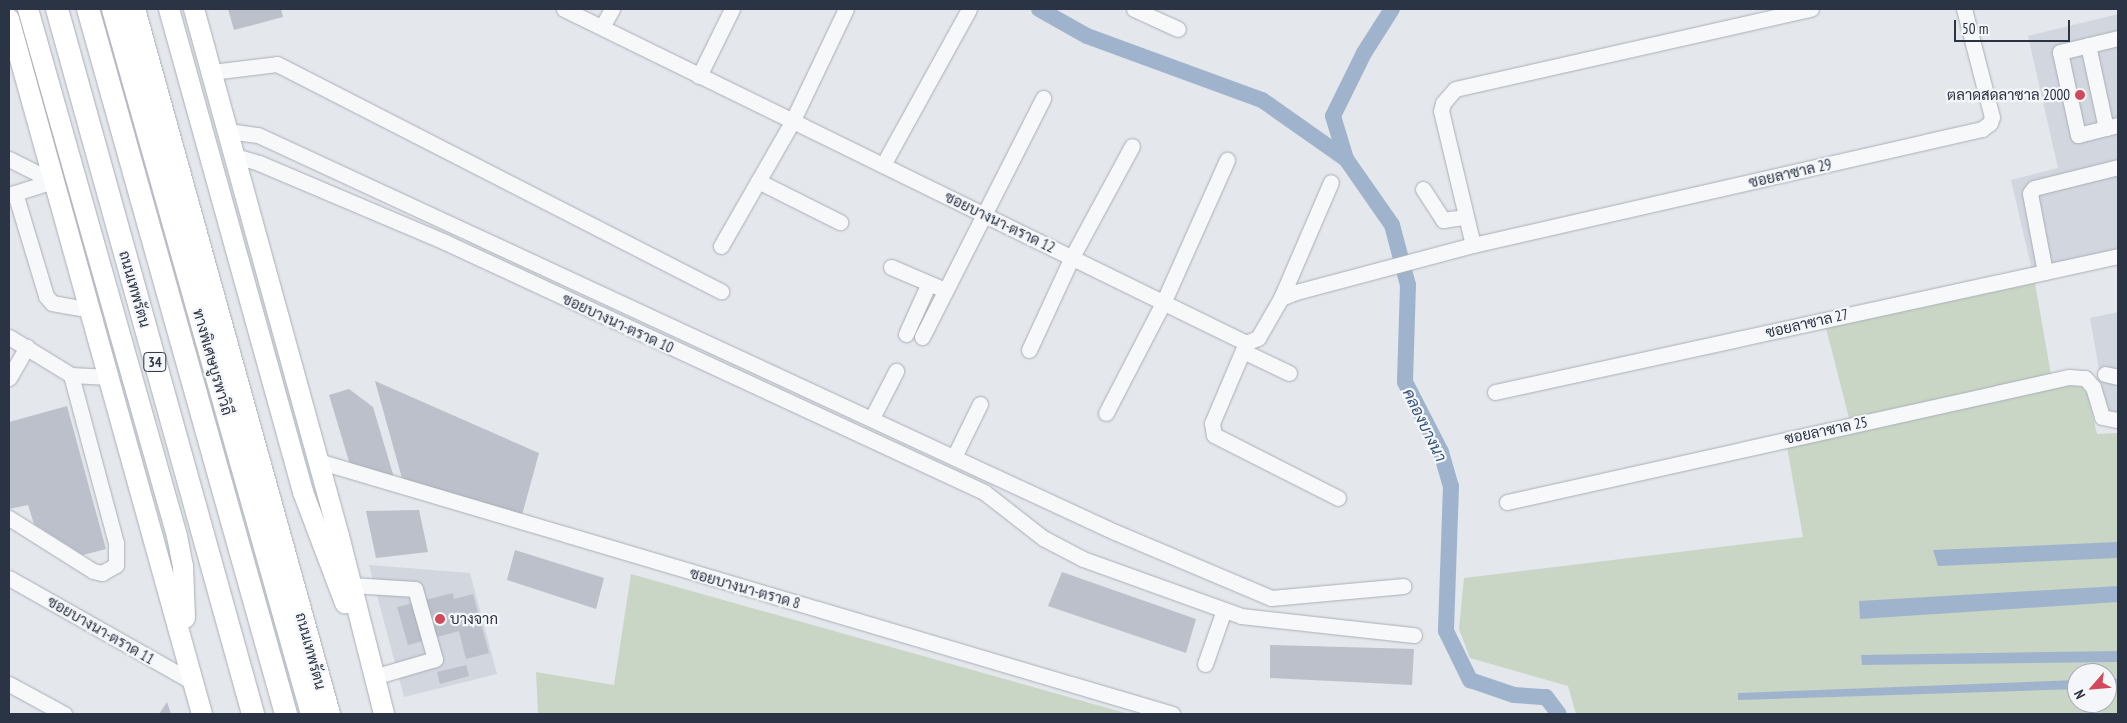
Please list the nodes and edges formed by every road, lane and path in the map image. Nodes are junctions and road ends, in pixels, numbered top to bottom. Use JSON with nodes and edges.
{"nodes":[{"id":1,"x":28,"y":9,"type":"edge"},
{"id":2,"x":57,"y":9,"type":"edge"},
{"id":3,"x":88,"y":9,"type":"edge"},
{"id":4,"x":113,"y":9,"type":"edge"},
{"id":5,"x":134,"y":9,"type":"edge"},
{"id":6,"x":169,"y":9,"type":"edge"},
{"id":7,"x":194,"y":9,"type":"edge"},
{"id":8,"x":564,"y":9,"type":"edge"},
{"id":9,"x":612,"y":9,"type":"edge"},
{"id":10,"x":732,"y":9,"type":"edge"},
{"id":11,"x":846,"y":9,"type":"edge"},
{"id":12,"x":969,"y":9,"type":"edge"},
{"id":13,"x":1134,"y":9,"type":"edge"},
{"id":14,"x":1811,"y":9,"type":"edge"},
{"id":15,"x":1964,"y":9,"type":"edge"},
{"id":16,"x":9,"y":20,"type":"edge"},
{"id":17,"x":602,"y":27,"type":"junction"},
{"id":18,"x":1178,"y":29,"type":"dead end"},
{"id":19,"x":2118,"y":38,"type":"edge"},
{"id":20,"x":2088,"y":45,"type":"junction"},
{"id":21,"x":212,"y":72,"type":"junction"},
{"id":22,"x":699,"y":76,"type":"junction"},
{"id":23,"x":1043,"y":98,"type":"dead end"},
{"id":24,"x":792,"y":122,"type":"junction"},
{"id":25,"x":2112,"y":127,"type":"edge"},
{"id":26,"x":228,"y":131,"type":"junction"},
{"id":27,"x":1132,"y":146,"type":"dead end"},
{"id":28,"x":235,"y":156,"type":"junction"},
{"id":29,"x":9,"y":159,"type":"edge"},
{"id":30,"x":1227,"y":160,"type":"dead end"},
{"id":31,"x":883,"y":165,"type":"junction"},
{"id":32,"x":2118,"y":167,"type":"edge"},
{"id":33,"x":54,"y":181,"type":"junction"},
{"id":34,"x":758,"y":181,"type":"junction"},
{"id":35,"x":1331,"y":182,"type":"dead end"},
{"id":36,"x":1422,"y":189,"type":"dead end"},
{"id":37,"x":12,"y":194,"type":"edge"},
{"id":38,"x":982,"y":214,"type":"junction"},
{"id":39,"x":1466,"y":218,"type":"junction"},
{"id":40,"x":840,"y":222,"type":"dead end"},
{"id":41,"x":1473,"y":245,"type":"junction"},
{"id":42,"x":721,"y":246,"type":"dead end"},
{"id":43,"x":2118,"y":256,"type":"edge"},
{"id":44,"x":1072,"y":257,"type":"junction"},
{"id":45,"x":890,"y":267,"type":"dead end"},
{"id":46,"x":2045,"y":272,"type":"junction"},
{"id":47,"x":928,"y":285,"type":"junction"},
{"id":48,"x":946,"y":290,"type":"junction"},
{"id":49,"x":721,"y":291,"type":"dead end"},
{"id":50,"x":1281,"y":298,"type":"junction"},
{"id":51,"x":1163,"y":303,"type":"junction"},
{"id":52,"x":90,"y":310,"type":"junction"},
{"id":53,"x":906,"y":334,"type":"dead end"},
{"id":54,"x":9,"y":337,"type":"edge"},
{"id":55,"x":922,"y":337,"type":"dead end"},
{"id":56,"x":27,"y":346,"type":"junction"},
{"id":57,"x":1244,"y":347,"type":"junction"},
{"id":58,"x":1029,"y":350,"type":"dead end"},
{"id":59,"x":896,"y":371,"type":"dead end"},
{"id":60,"x":1289,"y":373,"type":"dead end"},
{"id":61,"x":72,"y":375,"type":"junction"},
{"id":62,"x":109,"y":377,"type":"junction"},
{"id":63,"x":9,"y":378,"type":"edge"},
{"id":64,"x":1495,"y":392,"type":"dead end"},
{"id":65,"x":980,"y":404,"type":"dead end"},
{"id":66,"x":1106,"y":413,"type":"dead end"},
{"id":67,"x":872,"y":418,"type":"junction"},
{"id":68,"x":2118,"y":420,"type":"edge"},
{"id":69,"x":954,"y":457,"type":"junction"},
{"id":70,"x":318,"y":461,"type":"junction"},
{"id":71,"x":1338,"y":498,"type":"dead end"},
{"id":72,"x":1507,"y":502,"type":"dead end"},
{"id":73,"x":9,"y":518,"type":"edge"},
{"id":74,"x":9,"y":578,"type":"edge"},
{"id":75,"x":351,"y":585,"type":"junction"},
{"id":76,"x":1403,"y":586,"type":"dead end"},
{"id":77,"x":1224,"y":610,"type":"junction"},
{"id":78,"x":1414,"y":636,"type":"dead end"},
{"id":79,"x":186,"y":650,"type":"junction"},
{"id":80,"x":1205,"y":664,"type":"dead end"},
{"id":81,"x":373,"y":674,"type":"junction"},
{"id":82,"x":193,"y":682,"type":"junction"},
{"id":83,"x":9,"y":684,"type":"edge"},
{"id":84,"x":64,"y":714,"type":"edge"},
{"id":85,"x":202,"y":714,"type":"edge"},
{"id":86,"x":253,"y":714,"type":"edge"},
{"id":87,"x":286,"y":714,"type":"edge"},
{"id":88,"x":312,"y":714,"type":"edge"},
{"id":89,"x":329,"y":714,"type":"edge"},
{"id":90,"x":384,"y":714,"type":"edge"},
{"id":91,"x":1172,"y":714,"type":"edge"}],
"edges":[{"from":1,"to":79,"type":"main road"},
{"from":2,"to":86,"type":"highway","name":"ถนนเทพรัตน","number":"34"},
{"from":3,"to":87,"type":"highway","name":"ทางพิเศษบูรพาวิถี"},
{"from":4,"to":88,"type":"highway","name":"ทางพิเศษบูรพาวิถี"},
{"from":5,"to":89,"type":"highway","name":"ถนนเทพรัตน"},
{"from":6,"to":81,"type":"main road"},
{"from":7,"to":21,"type":"main road"},
{"from":8,"to":17,"type":"street","name":"ซอยบางนา-ตราด 12"},
{"from":9,"to":17,"type":"street"},
{"from":10,"to":22,"type":"street"},
{"from":11,"to":24,"type":"street"},
{"from":12,"to":31,"type":"street"},
{"from":13,"to":18,"type":"street"},
{"from":14,"to":39,"type":"street"},
{"from":15,"to":41,"type":"street","name":"ซอยลาซาล 29"},
{"from":16,"to":33,"type":"main road"},
{"from":17,"to":22,"type":"street","name":"ซอยบางนา-ตราด 12"},
{"from":19,"to":20,"type":"street"},
{"from":20,"to":25,"type":"street"},
{"from":20,"to":25,"type":"street"},
{"from":21,"to":26,"type":"main road"},
{"from":21,"to":49,"type":"street"},
{"from":22,"to":24,"type":"street","name":"ซอยบางนา-ตราด 12"},
{"from":23,"to":38,"type":"street"},
{"from":24,"to":31,"type":"street","name":"ซอยบางนา-ตราด 12"},
{"from":24,"to":34,"type":"street"},
{"from":26,"to":28,"type":"main road"},
{"from":26,"to":67,"type":"street"},
{"from":27,"to":44,"type":"street"},
{"from":28,"to":70,"type":"main road"},
{"from":28,"to":77,"type":"street","name":"ซอยบางนา-ตราด 10"},
{"from":29,"to":33,"type":"street"},
{"from":30,"to":51,"type":"street"},
{"from":31,"to":38,"type":"street","name":"ซอยบางนา-ตราด 12"},
{"from":32,"to":46,"type":"street"},
{"from":33,"to":37,"type":"street"},
{"from":33,"to":52,"type":"main road"},
{"from":34,"to":40,"type":"street"},
{"from":34,"to":42,"type":"street"},
{"from":35,"to":50,"type":"street"},
{"from":36,"to":39,"type":"street"},
{"from":37,"to":52,"type":"street"},
{"from":38,"to":44,"type":"street","name":"ซอยบางนา-ตราด 12"},
{"from":38,"to":48,"type":"street"},
{"from":39,"to":41,"type":"street"},
{"from":41,"to":50,"type":"street","name":"ซอยลาซาล 29"},
{"from":43,"to":46,"type":"street","name":"ซอยลาซาล 27"},
{"from":44,"to":51,"type":"street","name":"ซอยบางนา-ตราด 12"},
{"from":44,"to":58,"type":"street"},
{"from":45,"to":47,"type":"street"},
{"from":46,"to":64,"type":"street","name":"ซอยลาซาล 27"},
{"from":47,"to":48,"type":"street"},
{"from":47,"to":53,"type":"street"},
{"from":48,"to":55,"type":"street"},
{"from":50,"to":57,"type":"street"},
{"from":51,"to":57,"type":"street","name":"ซอยบางนา-ตราด 12"},
{"from":51,"to":66,"type":"street"},
{"from":52,"to":62,"type":"main road"},
{"from":54,"to":56,"type":"street"},
{"from":56,"to":61,"type":"street"},
{"from":56,"to":63,"type":"street"},
{"from":57,"to":60,"type":"street","name":"ซอยบางนา-ตราด 12"},
{"from":57,"to":71,"type":"street"},
{"from":59,"to":67,"type":"street"},
{"from":61,"to":62,"type":"street"},
{"from":61,"to":73,"type":"street"},
{"from":62,"to":79,"type":"main road"},
{"from":65,"to":69,"type":"street"},
{"from":67,"to":69,"type":"street"},
{"from":68,"to":72,"type":"street","name":"ซอยลาซาล 25"},
{"from":69,"to":76,"type":"street"},
{"from":70,"to":75,"type":"main road"},
{"from":70,"to":91,"type":"street","name":"ซอยบางนา-ตราด 8"},
{"from":74,"to":82,"type":"street","name":"ซอยบางนา-ตราด 11"},
{"from":75,"to":81,"type":"main road"},
{"from":75,"to":81,"type":"street"},
{"from":77,"to":78,"type":"street","name":"ซอยบางนา-ตราด 10"},
{"from":77,"to":80,"type":"street"},
{"from":79,"to":82,"type":"main road"},
{"from":81,"to":90,"type":"main road"},
{"from":82,"to":85,"type":"main road"},
{"from":83,"to":84,"type":"street"}]}
